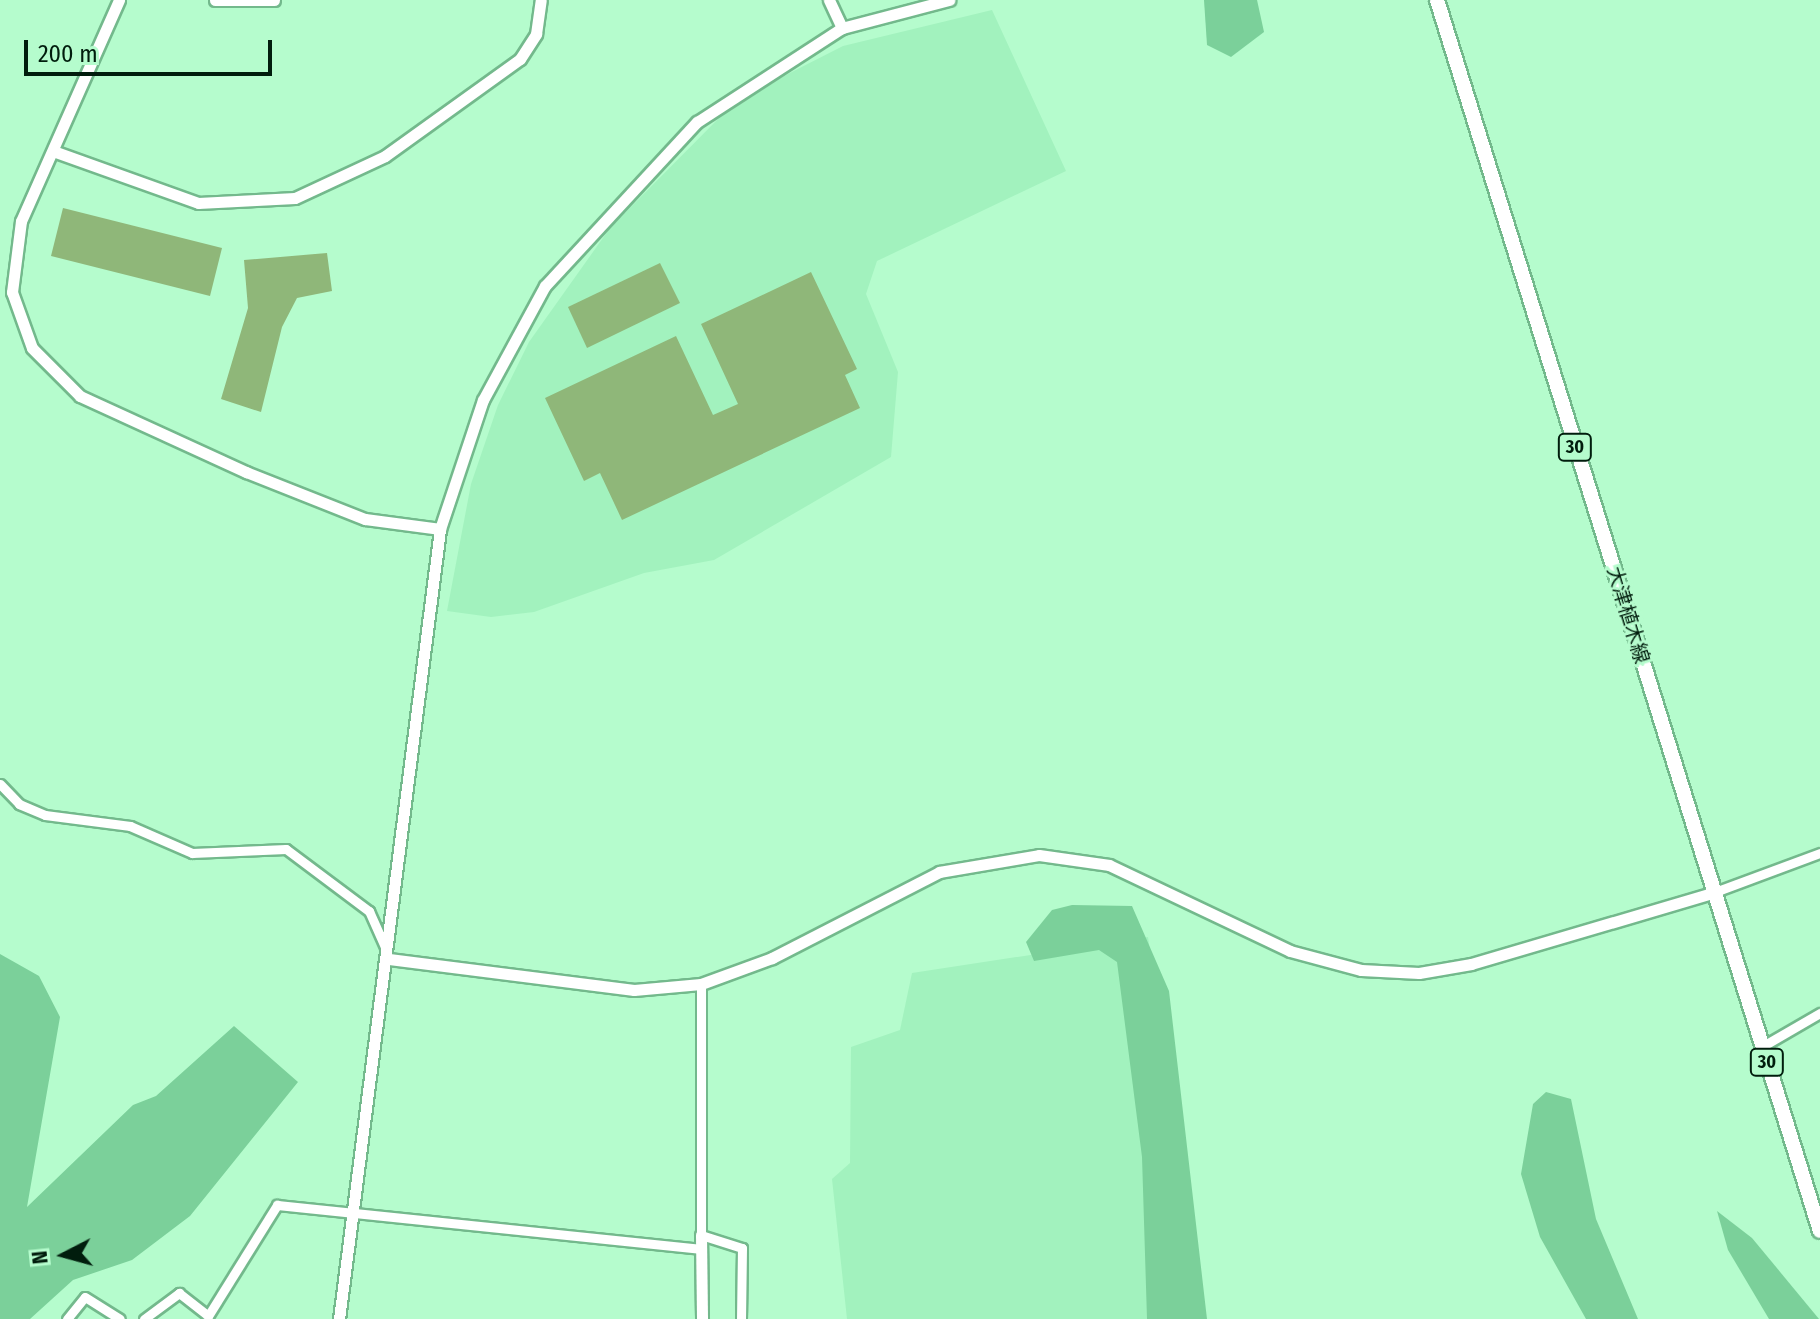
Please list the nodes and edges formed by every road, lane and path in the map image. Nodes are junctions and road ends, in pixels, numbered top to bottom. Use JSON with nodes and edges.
{"nodes":[{"id":1,"x":119,"y":0,"type":"edge"},
{"id":2,"x":215,"y":0,"type":"edge"},
{"id":3,"x":274,"y":0,"type":"edge"},
{"id":4,"x":541,"y":0,"type":"edge"},
{"id":5,"x":829,"y":0,"type":"edge"},
{"id":6,"x":949,"y":0,"type":"edge"},
{"id":7,"x":1437,"y":0,"type":"edge"},
{"id":8,"x":842,"y":28,"type":"junction"},
{"id":9,"x":53,"y":151,"type":"junction"},
{"id":10,"x":440,"y":529,"type":"junction"},
{"id":11,"x":0,"y":784,"type":"edge"},
{"id":12,"x":1820,"y":853,"type":"edge"},
{"id":13,"x":1715,"y":892,"type":"junction"},
{"id":14,"x":389,"y":959,"type":"junction"},
{"id":15,"x":701,"y":984,"type":"junction"},
{"id":16,"x":1820,"y":1013,"type":"edge"},
{"id":17,"x":1763,"y":1046,"type":"junction"},
{"id":18,"x":356,"y":1212,"type":"junction"},
{"id":19,"x":1820,"y":1231,"type":"edge"},
{"id":20,"x":701,"y":1235,"type":"junction"},
{"id":21,"x":700,"y":1249,"type":"junction"},
{"id":22,"x":67,"y":1319,"type":"edge"},
{"id":23,"x":120,"y":1319,"type":"edge"},
{"id":24,"x":144,"y":1319,"type":"edge"},
{"id":25,"x":339,"y":1319,"type":"edge"},
{"id":26,"x":702,"y":1319,"type":"edge"},
{"id":27,"x":741,"y":1319,"type":"edge"}],
"edges":[{"from":1,"to":9,"type":"street"},
{"from":2,"to":3,"type":"street"},
{"from":4,"to":9,"type":"street"},
{"from":5,"to":8,"type":"street"},
{"from":6,"to":8,"type":"street"},
{"from":7,"to":13,"type":"main road","name":"大津植木線","number":"30"},
{"from":8,"to":10,"type":"street"},
{"from":9,"to":10,"type":"street"},
{"from":10,"to":14,"type":"street"},
{"from":11,"to":14,"type":"street"},
{"from":12,"to":13,"type":"street"},
{"from":13,"to":15,"type":"street"},
{"from":13,"to":17,"type":"main road","name":"大津植木線","number":"30"},
{"from":14,"to":15,"type":"street"},
{"from":14,"to":18,"type":"street"},
{"from":15,"to":20,"type":"street"},
{"from":16,"to":17,"type":"street"},
{"from":17,"to":19,"type":"main road","name":"大津植木線","number":"30"},
{"from":18,"to":21,"type":"street"},
{"from":18,"to":24,"type":"street"},
{"from":18,"to":25,"type":"street"},
{"from":20,"to":21,"type":"street"},
{"from":20,"to":27,"type":"street"},
{"from":21,"to":26,"type":"street"},
{"from":22,"to":23,"type":"street"}]}
